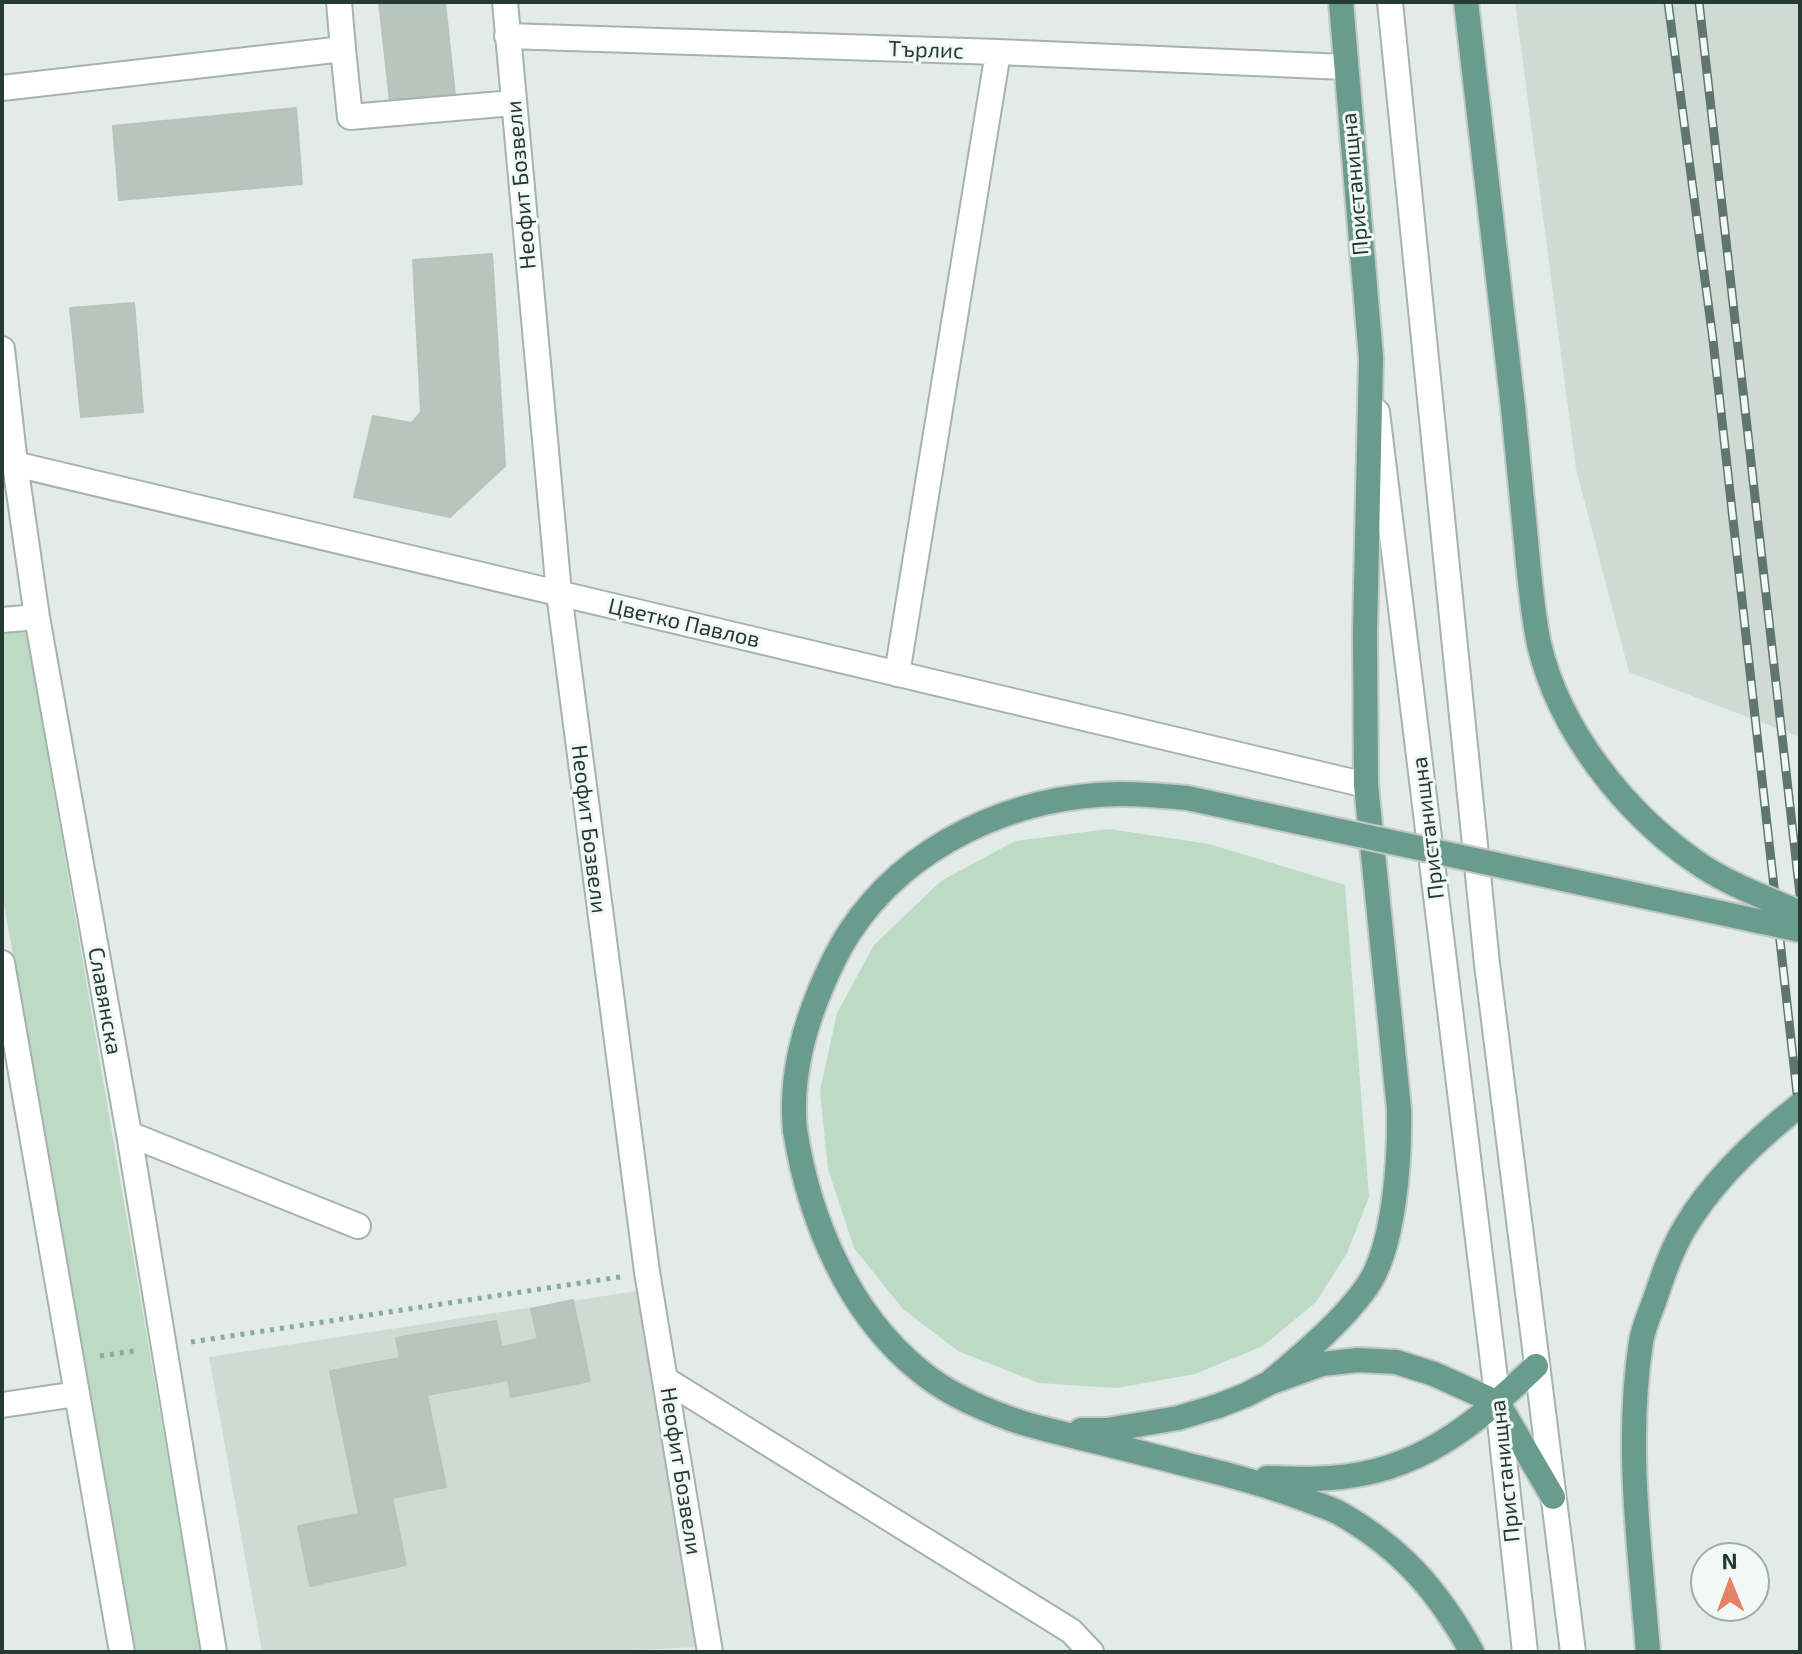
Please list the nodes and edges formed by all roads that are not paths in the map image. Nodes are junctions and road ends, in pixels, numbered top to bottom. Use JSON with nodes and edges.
{"nodes":[{"id":1,"x":339,"y":2,"type":"edge"},
{"id":2,"x":505,"y":2,"type":"edge"},
{"id":3,"x":1341,"y":2,"type":"edge"},
{"id":4,"x":1390,"y":2,"type":"edge"},
{"id":5,"x":1466,"y":2,"type":"edge"},
{"id":6,"x":507,"y":36,"type":"junction"},
{"id":7,"x":343,"y":49,"type":"junction"},
{"id":8,"x":998,"y":52,"type":"junction"},
{"id":9,"x":1345,"y":67,"type":"junction"},
{"id":10,"x":2,"y":88,"type":"edge"},
{"id":11,"x":513,"y":103,"type":"junction"},
{"id":12,"x":2,"y":349,"type":"edge"},
{"id":13,"x":1371,"y":358,"type":"junction"},
{"id":14,"x":8,"y":463,"type":"edge"},
{"id":15,"x":559,"y":593,"type":"junction"},
{"id":16,"x":37,"y":617,"type":"junction"},
{"id":17,"x":2,"y":620,"type":"edge"},
{"id":18,"x":897,"y":674,"type":"junction"},
{"id":19,"x":1366,"y":785,"type":"junction"},
{"id":20,"x":1800,"y":913,"type":"edge"},
{"id":21,"x":1800,"y":930,"type":"edge"},
{"id":22,"x":2,"y":963,"type":"edge"},
{"id":23,"x":1800,"y":1105,"type":"edge"},
{"id":24,"x":129,"y":1134,"type":"junction"},
{"id":25,"x":358,"y":1226,"type":"dead end"},
{"id":26,"x":1536,"y":1366,"type":"junction"},
{"id":27,"x":666,"y":1380,"type":"junction"},
{"id":28,"x":1269,"y":1383,"type":"junction"},
{"id":29,"x":77,"y":1394,"type":"junction"},
{"id":30,"x":1498,"y":1403,"type":"junction"},
{"id":31,"x":2,"y":1405,"type":"edge"},
{"id":32,"x":1039,"y":1427,"type":"junction"},
{"id":33,"x":1240,"y":1478,"type":"junction"},
{"id":34,"x":1553,"y":1497,"type":"junction"},
{"id":35,"x":122,"y":1652,"type":"edge"},
{"id":36,"x":214,"y":1652,"type":"edge"},
{"id":37,"x":710,"y":1652,"type":"edge"},
{"id":38,"x":1091,"y":1652,"type":"edge"},
{"id":39,"x":1472,"y":1652,"type":"edge"},
{"id":40,"x":1525,"y":1652,"type":"edge"},
{"id":41,"x":1573,"y":1652,"type":"edge"},
{"id":42,"x":1648,"y":1652,"type":"edge"}],
"edges":[{"from":1,"to":7,"type":"street"},
{"from":2,"to":6,"type":"street","name":"Неофит Бозвели"},
{"from":3,"to":9,"type":"main road","name":"Пристанищна"},
{"from":4,"to":26,"type":"street","name":"Пристанищна"},
{"from":5,"to":20,"type":"main road","bridge":true},
{"from":6,"to":8,"type":"street","name":"Търлис"},
{"from":6,"to":11,"type":"street","name":"Неофит Бозвели"},
{"from":7,"to":10,"type":"street"},
{"from":7,"to":11,"type":"street"},
{"from":8,"to":9,"type":"street","name":"Търлис"},
{"from":8,"to":18,"type":"street"},
{"from":9,"to":13,"type":"main road","name":"Пристанищна"},
{"from":11,"to":15,"type":"street","name":"Неофит Бозвели"},
{"from":12,"to":14,"type":"street","name":"Славянска"},
{"from":13,"to":19,"type":"main road"},
{"from":13,"to":30,"type":"street","name":"Пристанищна"},
{"from":14,"to":15,"type":"street","name":"Цветко Павлов"},
{"from":14,"to":16,"type":"street","name":"Славянска"},
{"from":15,"to":18,"type":"street","name":"Цветко Павлов"},
{"from":15,"to":27,"type":"street","name":"Неофит Бозвели"},
{"from":16,"to":17,"type":"street"},
{"from":16,"to":24,"type":"street","name":"Славянска"},
{"from":18,"to":19,"type":"street","name":"Цветко Павлов"},
{"from":19,"to":28,"type":"main road"},
{"from":21,"to":32,"type":"main road","bridge":true},
{"from":22,"to":29,"type":"street"},
{"from":23,"to":42,"type":"main road","bridge":true},
{"from":24,"to":25,"type":"street"},
{"from":24,"to":36,"type":"street","name":"Славянска"},
{"from":26,"to":30,"type":"main road"},
{"from":26,"to":34,"type":"street","name":"Пристанищна"},
{"from":27,"to":37,"type":"street","name":"Неофит Бозвели"},
{"from":27,"to":38,"type":"street"},
{"from":28,"to":30,"type":"main road"},
{"from":28,"to":32,"type":"main road"},
{"from":29,"to":31,"type":"street"},
{"from":29,"to":35,"type":"street"},
{"from":30,"to":33,"type":"main road"},
{"from":30,"to":34,"type":"main road"},
{"from":30,"to":40,"type":"street","name":"Пристанищна"},
{"from":32,"to":33,"type":"main road"},
{"from":33,"to":39,"type":"main road"},
{"from":34,"to":41,"type":"street","name":"Пристанищна"}]}
